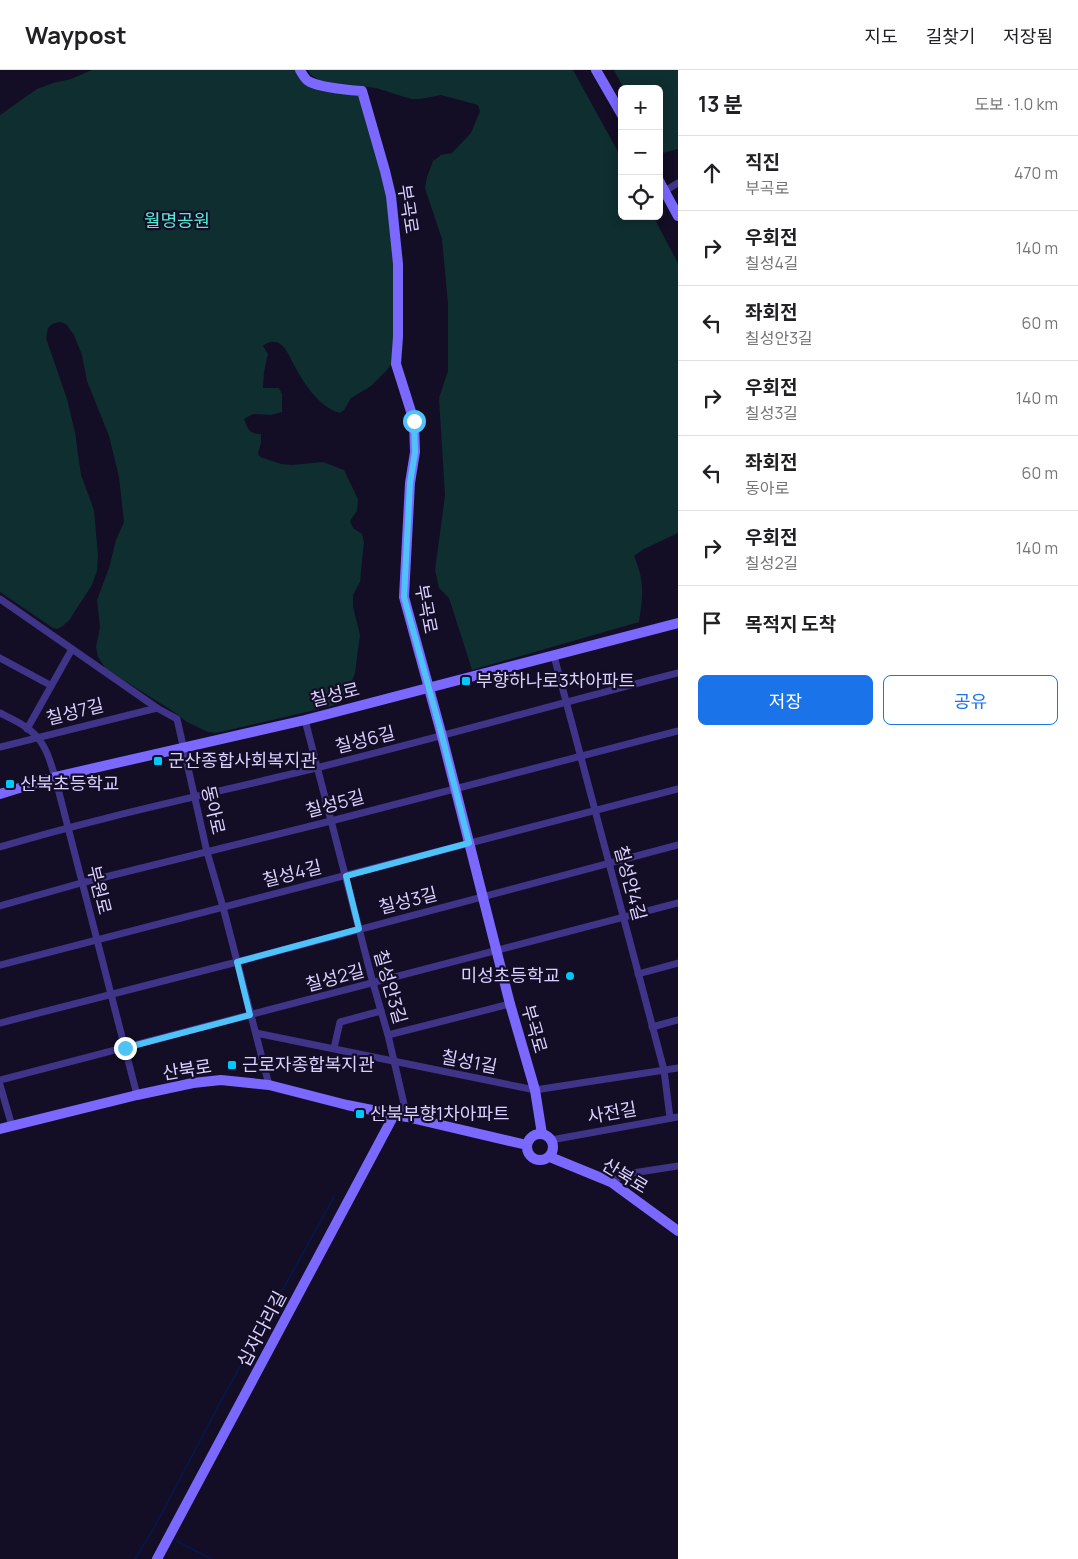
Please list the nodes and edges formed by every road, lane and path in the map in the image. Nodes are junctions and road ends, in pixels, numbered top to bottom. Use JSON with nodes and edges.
{"nodes":[{"id":1,"x":300,"y":70,"type":"edge"},
{"id":2,"x":596,"y":70,"type":"edge"},
{"id":3,"x":618,"y":108,"type":"edge"},
{"id":4,"x":678,"y":183,"type":"edge"},
{"id":5,"x":663,"y":188,"type":"edge"},
{"id":6,"x":665,"y":191,"type":"junction"},
{"id":7,"x":678,"y":216,"type":"edge"},
{"id":8,"x":0,"y":599,"type":"edge"},
{"id":9,"x":678,"y":623,"type":"edge"},
{"id":10,"x":72,"y":649,"type":"junction"},
{"id":11,"x":554,"y":656,"type":"junction"},
{"id":12,"x":0,"y":658,"type":"edge"},
{"id":13,"x":678,"y":673,"type":"edge"},
{"id":14,"x":50,"y":685,"type":"junction"},
{"id":15,"x":429,"y":688,"type":"junction"},
{"id":16,"x":567,"y":702,"type":"junction"},
{"id":17,"x":157,"y":708,"type":"junction"},
{"id":18,"x":0,"y":713,"type":"edge"},
{"id":19,"x":304,"y":720,"type":"junction"},
{"id":20,"x":26,"y":728,"type":"junction"},
{"id":21,"x":678,"y":731,"type":"edge"},
{"id":22,"x":442,"y":736,"type":"junction"},
{"id":23,"x":37,"y":737,"type":"junction"},
{"id":24,"x":0,"y":747,"type":"edge"},
{"id":25,"x":184,"y":749,"type":"junction"},
{"id":26,"x":581,"y":756,"type":"junction"},
{"id":27,"x":317,"y":767,"type":"junction"},
{"id":28,"x":55,"y":777,"type":"junction"},
{"id":29,"x":455,"y":788,"type":"junction"},
{"id":30,"x":678,"y":790,"type":"edge"},
{"id":31,"x":0,"y":794,"type":"edge"},
{"id":32,"x":194,"y":798,"type":"junction"},
{"id":33,"x":595,"y":810,"type":"junction"},
{"id":34,"x":332,"y":821,"type":"junction"},
{"id":35,"x":68,"y":827,"type":"junction"},
{"id":36,"x":469,"y":843,"type":"junction"},
{"id":37,"x":678,"y":845,"type":"edge"},
{"id":38,"x":0,"y":847,"type":"edge"},
{"id":39,"x":207,"y":852,"type":"junction"},
{"id":40,"x":609,"y":864,"type":"junction"},
{"id":41,"x":346,"y":876,"type":"junction"},
{"id":42,"x":82,"y":883,"type":"junction"},
{"id":43,"x":483,"y":897,"type":"junction"},
{"id":44,"x":678,"y":903,"type":"edge"},
{"id":45,"x":0,"y":906,"type":"edge"},
{"id":46,"x":223,"y":907,"type":"junction"},
{"id":47,"x":623,"y":917,"type":"junction"},
{"id":48,"x":359,"y":929,"type":"junction"},
{"id":49,"x":96,"y":940,"type":"junction"},
{"id":50,"x":496,"y":951,"type":"junction"},
{"id":51,"x":237,"y":962,"type":"junction"},
{"id":52,"x":678,"y":963,"type":"edge"},
{"id":53,"x":0,"y":965,"type":"edge"},
{"id":54,"x":638,"y":974,"type":"junction"},
{"id":55,"x":373,"y":983,"type":"junction"},
{"id":56,"x":111,"y":993,"type":"junction"},
{"id":57,"x":510,"y":1004,"type":"junction"},
{"id":58,"x":381,"y":1011,"type":"junction"},
{"id":59,"x":250,"y":1015,"type":"junction"},
{"id":60,"x":678,"y":1020,"type":"edge"},
{"id":61,"x":0,"y":1023,"type":"edge"},
{"id":62,"x":652,"y":1027,"type":"junction"},
{"id":63,"x":256,"y":1033,"type":"junction"},
{"id":64,"x":388,"y":1035,"type":"junction"},
{"id":65,"x":125,"y":1048,"type":"junction"},
{"id":66,"x":334,"y":1048,"type":"junction"},
{"id":67,"x":396,"y":1062,"type":"junction"},
{"id":68,"x":678,"y":1068,"type":"edge"},
{"id":69,"x":664,"y":1070,"type":"junction"},
{"id":70,"x":0,"y":1080,"type":"edge"},
{"id":71,"x":0,"y":1085,"type":"edge"},
{"id":72,"x":269,"y":1085,"type":"junction"},
{"id":73,"x":535,"y":1090,"type":"junction"},
{"id":74,"x":137,"y":1095,"type":"junction"},
{"id":75,"x":394,"y":1115,"type":"junction"},
{"id":76,"x":408,"y":1117,"type":"junction"},
{"id":77,"x":674,"y":1118,"type":"edge"},
{"id":78,"x":12,"y":1126,"type":"junction"},
{"id":79,"x":0,"y":1129,"type":"edge"},
{"id":80,"x":542,"y":1134,"type":"junction"},
{"id":81,"x":551,"y":1140,"type":"junction"},
{"id":82,"x":527,"y":1144,"type":"junction"},
{"id":83,"x":550,"y":1157,"type":"junction"},
{"id":84,"x":678,"y":1166,"type":"edge"},
{"id":85,"x":611,"y":1182,"type":"junction"},
{"id":86,"x":678,"y":1231,"type":"edge"},
{"id":87,"x":157,"y":1559,"type":"edge"}],
"edges":[{"from":1,"to":15,"type":"street","name":"부곡로"},
{"from":2,"to":3,"type":"street"},
{"from":4,"to":6,"type":"street"},
{"from":5,"to":6,"type":"street"},
{"from":6,"to":7,"type":"street"},
{"from":8,"to":10,"type":"street","name":"동아로"},
{"from":9,"to":11,"type":"street","name":"칠성로"},
{"from":10,"to":14,"type":"street"},
{"from":10,"to":17,"type":"street","name":"동아로"},
{"from":11,"to":15,"type":"street","name":"칠성로"},
{"from":11,"to":16,"type":"street","name":"칠성안4길"},
{"from":12,"to":14,"type":"street"},
{"from":13,"to":16,"type":"street","name":"칠성6길"},
{"from":14,"to":20,"type":"street"},
{"from":15,"to":19,"type":"street","name":"칠성로"},
{"from":15,"to":22,"type":"street","name":"부곡로"},
{"from":16,"to":22,"type":"street","name":"칠성6길"},
{"from":16,"to":26,"type":"street","name":"칠성안4길"},
{"from":17,"to":23,"type":"street","name":"칠성7길"},
{"from":17,"to":25,"type":"street","name":"동아로"},
{"from":18,"to":20,"type":"street","name":"부원로"},
{"from":19,"to":25,"type":"street","name":"칠성로"},
{"from":19,"to":27,"type":"street","name":"칠성안3길"},
{"from":20,"to":23,"type":"street","name":"부원로"},
{"from":21,"to":26,"type":"street","name":"칠성5길"},
{"from":22,"to":27,"type":"street","name":"칠성6길"},
{"from":22,"to":29,"type":"street","name":"부곡로"},
{"from":23,"to":24,"type":"street","name":"칠성7길"},
{"from":23,"to":28,"type":"street","name":"부원로"},
{"from":25,"to":28,"type":"street","name":"칠성로"},
{"from":25,"to":32,"type":"street","name":"동아로"},
{"from":26,"to":29,"type":"street","name":"칠성5길"},
{"from":26,"to":33,"type":"street","name":"칠성안4길"},
{"from":27,"to":32,"type":"street","name":"칠성6길"},
{"from":27,"to":34,"type":"street","name":"칠성안3길"},
{"from":28,"to":31,"type":"street","name":"칠성로"},
{"from":28,"to":35,"type":"street","name":"부원로"},
{"from":29,"to":34,"type":"street","name":"칠성5길"},
{"from":29,"to":36,"type":"street","name":"부곡로"},
{"from":30,"to":33,"type":"street","name":"칠성4길"},
{"from":32,"to":35,"type":"street","name":"칠성6길"},
{"from":32,"to":39,"type":"street","name":"동아로"},
{"from":33,"to":36,"type":"street","name":"칠성4길"},
{"from":33,"to":40,"type":"street","name":"칠성안4길"},
{"from":34,"to":39,"type":"street","name":"칠성5길"},
{"from":34,"to":41,"type":"street","name":"칠성안3길"},
{"from":35,"to":38,"type":"street","name":"칠성6길"},
{"from":35,"to":42,"type":"street","name":"부원로"},
{"from":36,"to":41,"type":"street","name":"칠성4길"},
{"from":36,"to":43,"type":"street","name":"부곡로"},
{"from":37,"to":40,"type":"street","name":"칠성3길"},
{"from":39,"to":42,"type":"street","name":"칠성5길"},
{"from":39,"to":46,"type":"street","name":"동아로"},
{"from":40,"to":43,"type":"street","name":"칠성3길"},
{"from":40,"to":47,"type":"street","name":"칠성안4길"},
{"from":41,"to":46,"type":"street","name":"칠성4길"},
{"from":41,"to":48,"type":"street","name":"칠성안3길"},
{"from":42,"to":45,"type":"street","name":"칠성5길"},
{"from":42,"to":49,"type":"street","name":"부원로"},
{"from":43,"to":48,"type":"street","name":"칠성3길"},
{"from":43,"to":50,"type":"street","name":"부곡로"},
{"from":44,"to":47,"type":"street","name":"칠성2길"},
{"from":46,"to":49,"type":"street","name":"칠성4길"},
{"from":46,"to":51,"type":"street","name":"동아로"},
{"from":47,"to":50,"type":"street","name":"칠성2길"},
{"from":47,"to":54,"type":"street","name":"칠성안4길"},
{"from":48,"to":51,"type":"street","name":"칠성3길"},
{"from":48,"to":55,"type":"street","name":"칠성안3길"},
{"from":49,"to":53,"type":"street","name":"칠성4길"},
{"from":49,"to":56,"type":"street","name":"부원로"},
{"from":50,"to":55,"type":"street","name":"칠성2길"},
{"from":50,"to":57,"type":"street","name":"부곡로"},
{"from":51,"to":56,"type":"street","name":"칠성3길"},
{"from":51,"to":59,"type":"street","name":"동아로"},
{"from":52,"to":54,"type":"street"},
{"from":54,"to":62,"type":"street","name":"칠성안4길"},
{"from":55,"to":58,"type":"street","name":"칠성안3길"},
{"from":55,"to":59,"type":"street","name":"칠성2길"},
{"from":56,"to":61,"type":"street","name":"칠성3길"},
{"from":56,"to":65,"type":"street","name":"부원로"},
{"from":57,"to":64,"type":"street"},
{"from":57,"to":73,"type":"street","name":"부곡로"},
{"from":58,"to":64,"type":"street","name":"칠성안3길"},
{"from":58,"to":66,"type":"street"},
{"from":59,"to":63,"type":"street","name":"동아로"},
{"from":59,"to":65,"type":"street","name":"칠성2길"},
{"from":60,"to":62,"type":"street"},
{"from":62,"to":69,"type":"street","name":"칠성안4길"},
{"from":63,"to":66,"type":"street","name":"칠성1길"},
{"from":63,"to":72,"type":"street","name":"동아로"},
{"from":64,"to":67,"type":"street","name":"칠성안3길"},
{"from":65,"to":70,"type":"street","name":"칠성2길"},
{"from":65,"to":74,"type":"street","name":"부원로"},
{"from":66,"to":67,"type":"street","name":"칠성1길"},
{"from":67,"to":73,"type":"street","name":"칠성1길"},
{"from":67,"to":76,"type":"street","name":"칠성안3길"},
{"from":68,"to":69,"type":"street","name":"칠성1길"},
{"from":69,"to":73,"type":"street","name":"칠성1길"},
{"from":69,"to":77,"type":"street","name":"칠성안4길"},
{"from":71,"to":78,"type":"street"},
{"from":72,"to":74,"type":"street","name":"산북로"},
{"from":72,"to":75,"type":"street","name":"산북로"},
{"from":73,"to":80,"type":"street","name":"부곡로"},
{"from":74,"to":78,"type":"street","name":"산북로"},
{"from":75,"to":76,"type":"street","name":"산북로"},
{"from":75,"to":87,"type":"street","name":"십자다리길"},
{"from":76,"to":82,"type":"street","name":"산북로"},
{"from":77,"to":81,"type":"street","name":"사전길"},
{"from":78,"to":79,"type":"street","name":"산북로"},
{"from":80,"to":81,"type":"street"},
{"from":80,"to":82,"type":"street"},
{"from":81,"to":83,"type":"street"},
{"from":82,"to":83,"type":"street"},
{"from":83,"to":85,"type":"street","name":"산북로"},
{"from":84,"to":85,"type":"street"},
{"from":85,"to":86,"type":"street","name":"산북로"}]}
